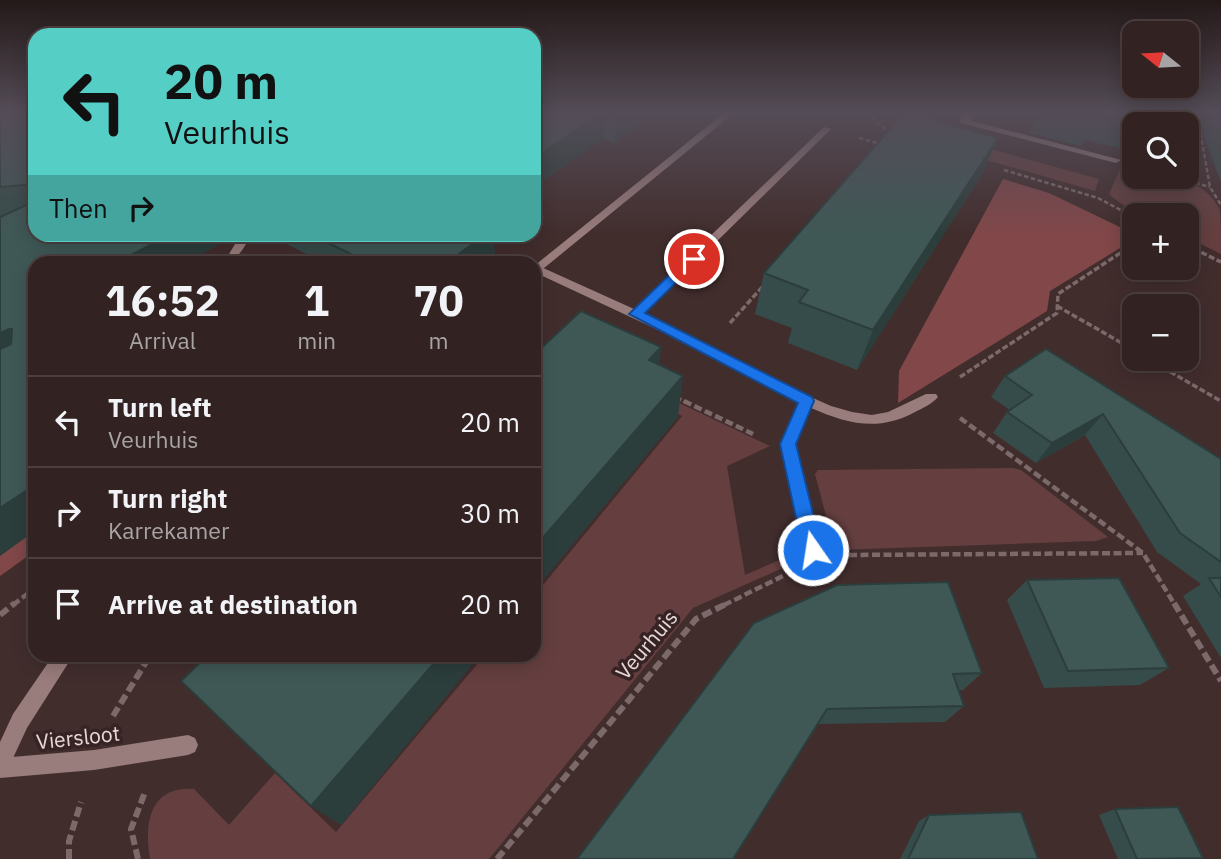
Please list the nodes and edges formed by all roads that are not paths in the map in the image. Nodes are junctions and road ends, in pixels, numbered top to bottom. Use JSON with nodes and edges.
{"nodes":[{"id":1,"x":680,"y":153,"type":"edge"},
{"id":2,"x":802,"y":153,"type":"edge"},
{"id":3,"x":1089,"y":153,"type":"edge"},
{"id":4,"x":1116,"y":160,"type":"dead end"},
{"id":5,"x":541,"y":265,"type":"edge"},
{"id":6,"x":541,"y":273,"type":"edge"},
{"id":7,"x":636,"y":314,"type":"junction"},
{"id":8,"x":931,"y":397,"type":"road end"},
{"id":9,"x":807,"y":401,"type":"junction"},
{"id":10,"x":813,"y":550,"type":"dead end"},
{"id":11,"x":60,"y":662,"type":"edge"},
{"id":12,"x":188,"y":745,"type":"dead end"},
{"id":13,"x":0,"y":766,"type":"edge"}],
"edges":[{"from":1,"to":5,"type":"street"},
{"from":2,"to":7,"type":"street"},
{"from":3,"to":4,"type":"street"},
{"from":6,"to":7,"type":"street"},
{"from":7,"to":9,"type":"street"},
{"from":8,"to":9,"type":"street"},
{"from":9,"to":10,"type":"street"},
{"from":11,"to":13,"type":"street","name":"Viersloot"},
{"from":12,"to":13,"type":"street","name":"Viersloot"}]}
